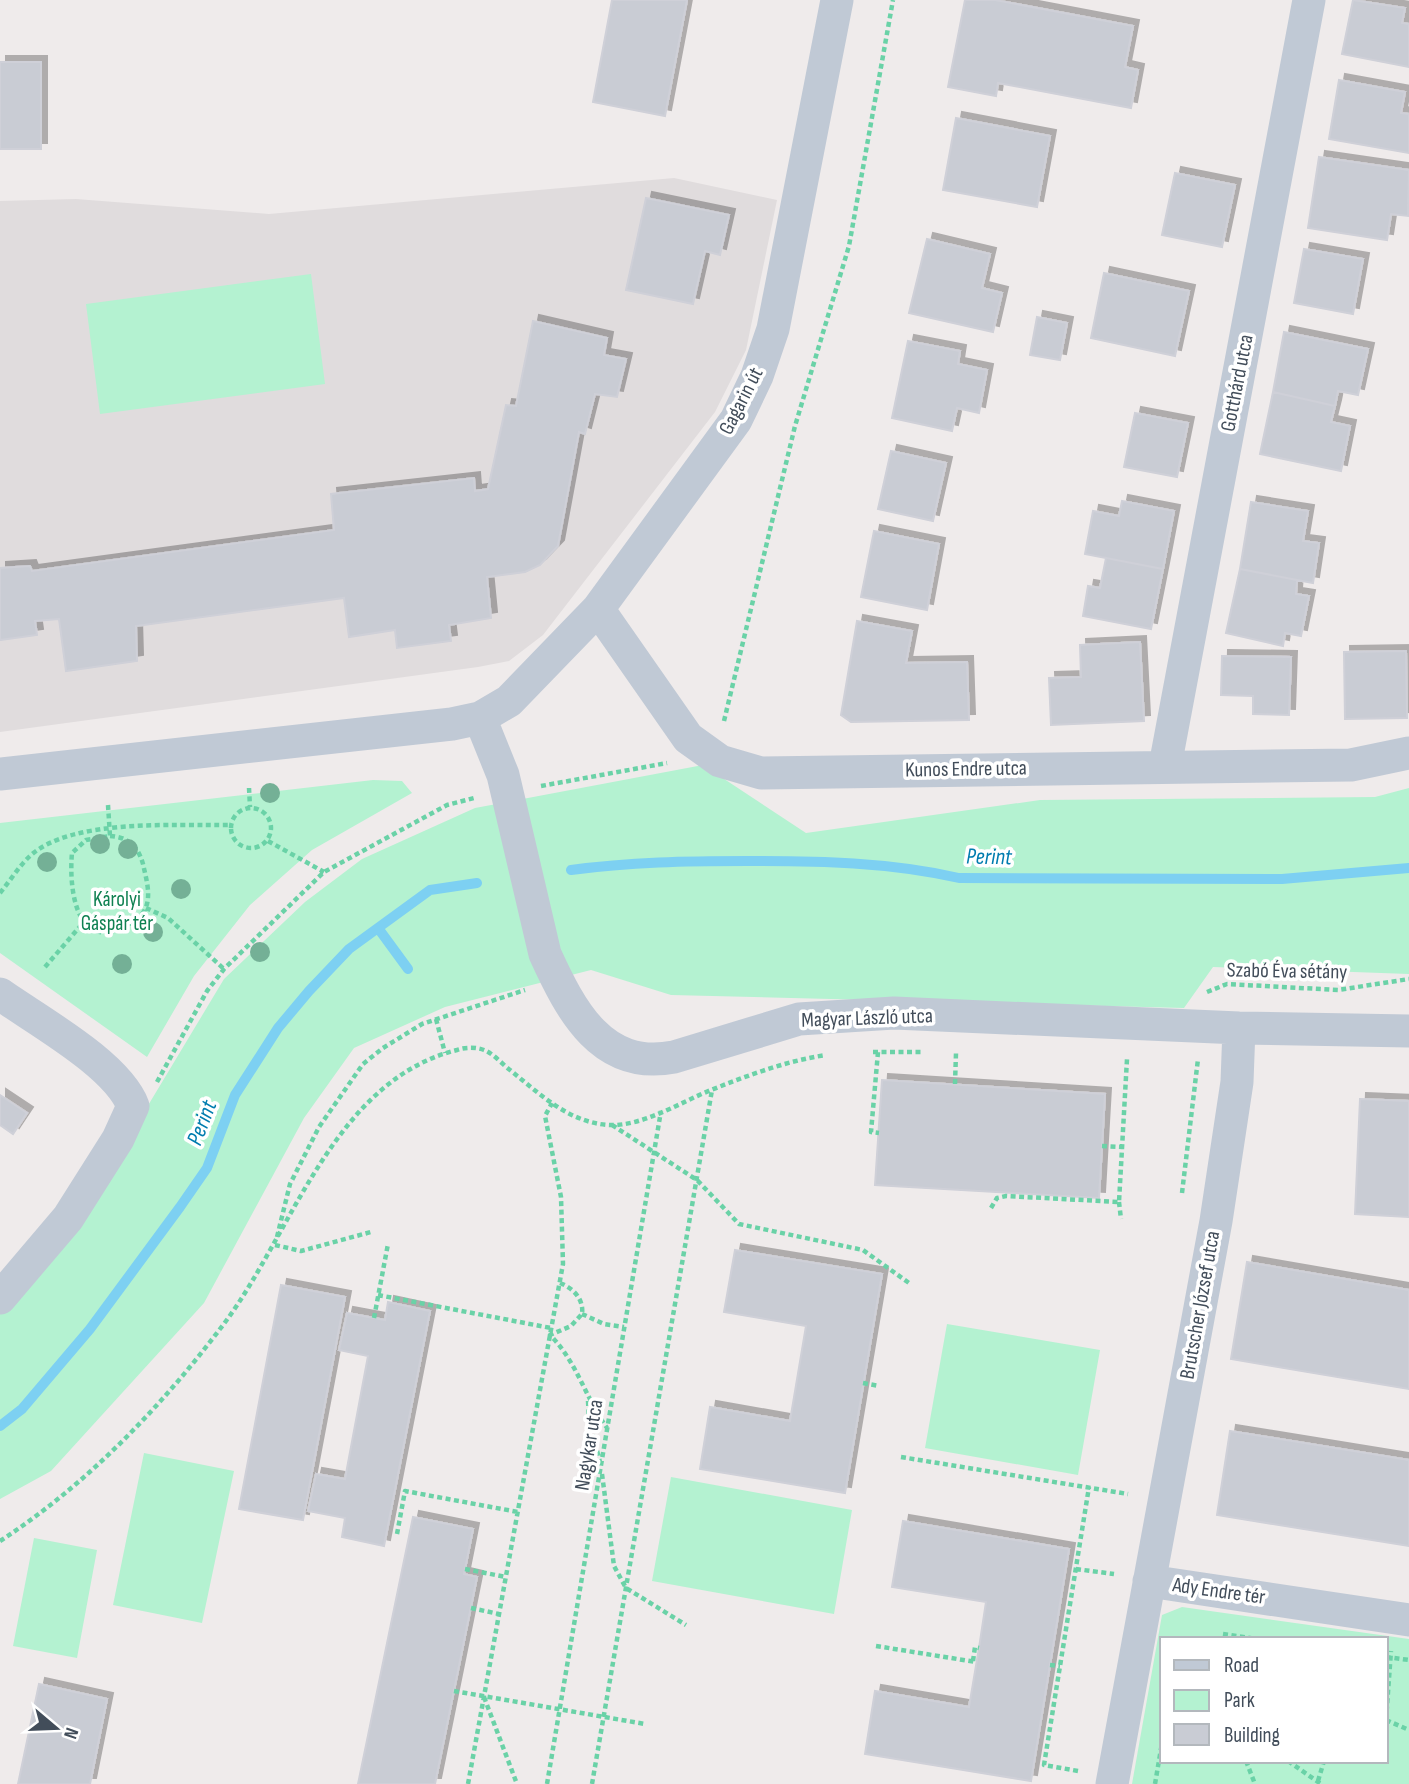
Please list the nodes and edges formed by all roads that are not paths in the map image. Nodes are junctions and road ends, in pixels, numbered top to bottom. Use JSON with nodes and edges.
{"nodes":[{"id":1,"x":837,"y":0,"type":"edge"},
{"id":2,"x":1309,"y":0,"type":"edge"},
{"id":3,"x":598,"y":609,"type":"junction"},
{"id":4,"x":480,"y":718,"type":"junction"},
{"id":5,"x":1409,"y":753,"type":"edge"},
{"id":6,"x":1165,"y":766,"type":"junction"},
{"id":7,"x":0,"y":774,"type":"edge"},
{"id":8,"x":0,"y":994,"type":"edge"},
{"id":9,"x":1239,"y":1028,"type":"junction"},
{"id":10,"x":1409,"y":1031,"type":"edge"},
{"id":11,"x":0,"y":1298,"type":"edge"},
{"id":12,"x":1149,"y":1581,"type":"junction"},
{"id":13,"x":1403,"y":1619,"type":"edge"},
{"id":14,"x":1112,"y":1784,"type":"edge"}],
"edges":[{"from":1,"to":3,"type":"street","name":"Gagarin út"},
{"from":2,"to":6,"type":"street","name":"Gotthárd utca"},
{"from":3,"to":4,"type":"street","name":"Gagarin út"},
{"from":3,"to":6,"type":"street","name":"Kunos Endre utca"},
{"from":4,"to":7,"type":"street"},
{"from":4,"to":9,"type":"street","name":"Magyar László utca"},
{"from":5,"to":6,"type":"street","name":"Kunos Endre utca"},
{"from":8,"to":11,"type":"street"},
{"from":9,"to":10,"type":"street","name":"Magyar László utca"},
{"from":9,"to":12,"type":"street","name":"Brutscher József utca"},
{"from":12,"to":13,"type":"street","name":"Ady Endre tér"},
{"from":12,"to":14,"type":"street","name":"Ady Endre tér"}]}
